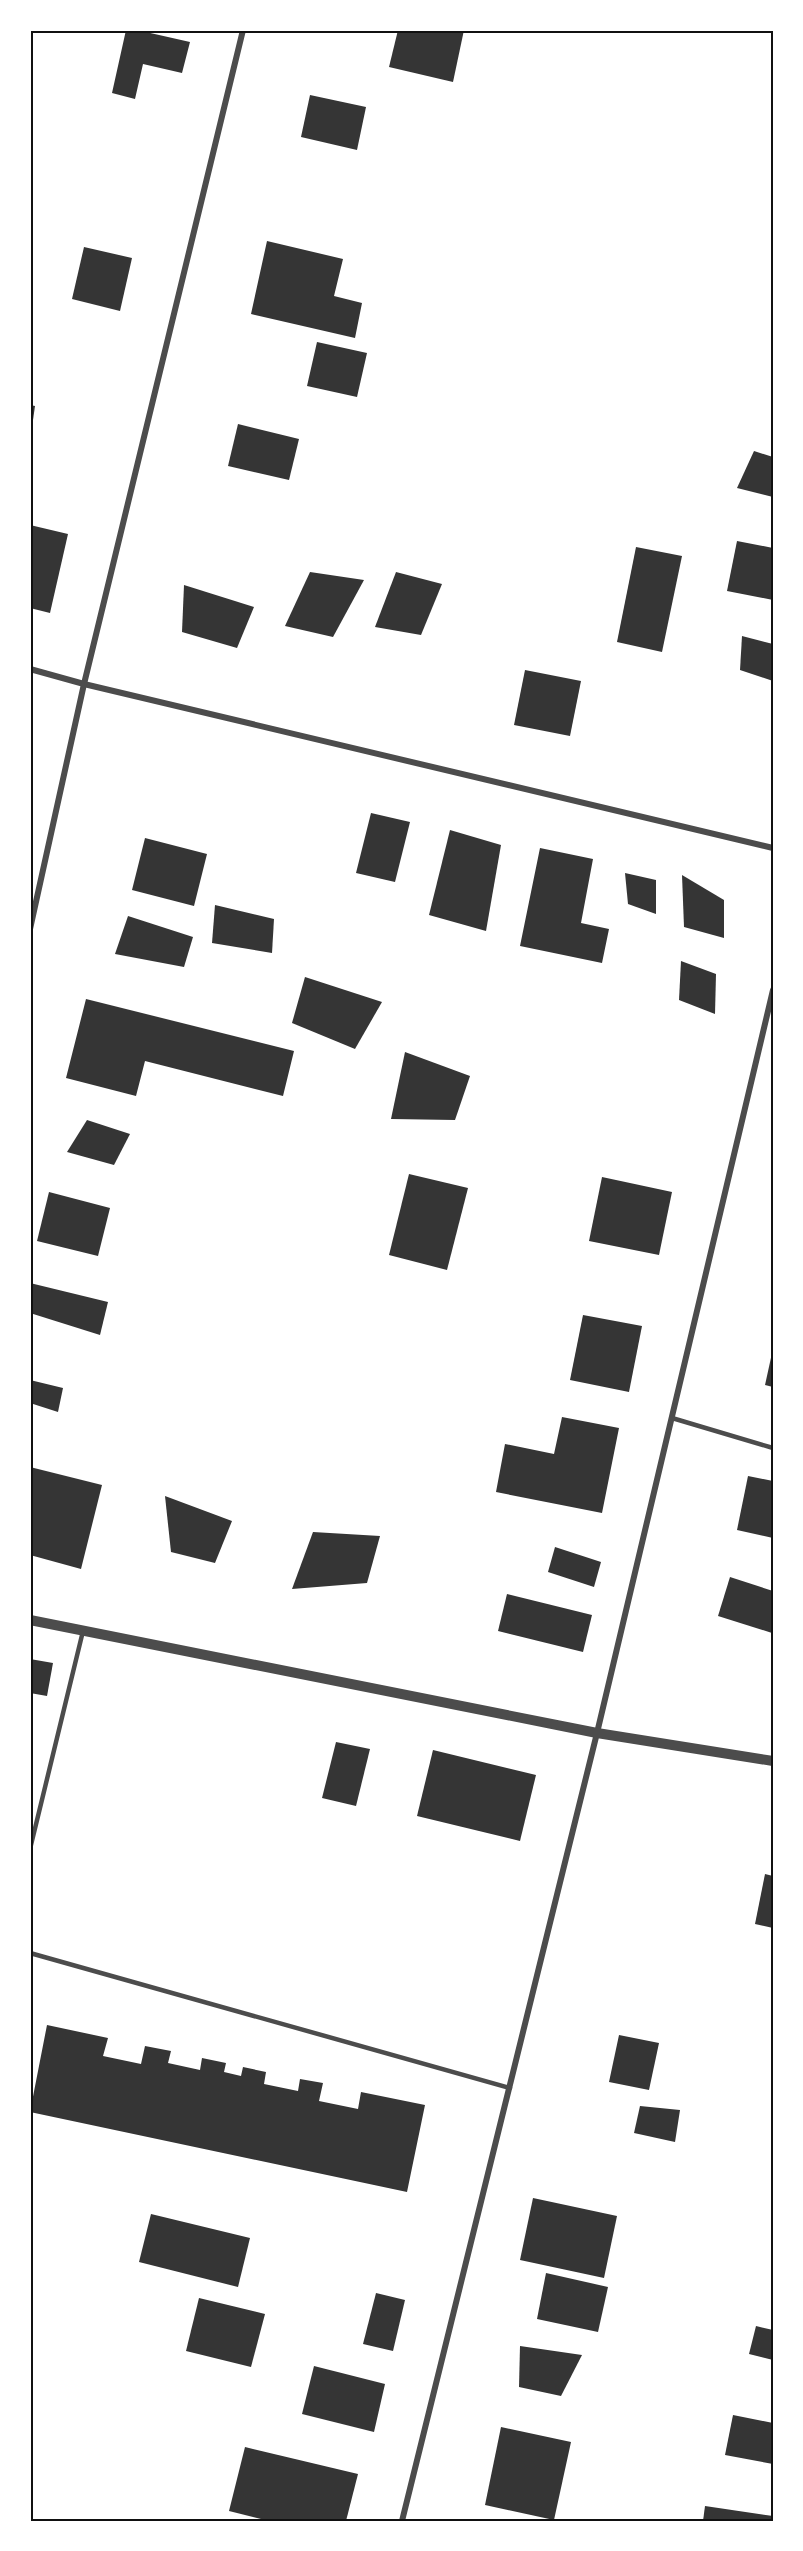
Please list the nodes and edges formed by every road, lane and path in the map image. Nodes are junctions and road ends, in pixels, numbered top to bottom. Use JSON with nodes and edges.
{"nodes":[{"id":1,"x":243,"y":30,"type":"edge"},
{"id":2,"x":30,"y":669,"type":"edge"},
{"id":3,"x":84,"y":684,"type":"junction"},
{"id":4,"x":773,"y":848,"type":"edge"},
{"id":5,"x":30,"y":929,"type":"edge"},
{"id":6,"x":773,"y":990,"type":"edge"},
{"id":7,"x":672,"y":1418,"type":"junction"},
{"id":8,"x":773,"y":1448,"type":"edge"},
{"id":9,"x":30,"y":1620,"type":"edge"},
{"id":10,"x":83,"y":1631,"type":"junction"},
{"id":11,"x":597,"y":1733,"type":"junction"},
{"id":12,"x":773,"y":1761,"type":"edge"},
{"id":13,"x":30,"y":1849,"type":"edge"},
{"id":14,"x":30,"y":1953,"type":"edge"},
{"id":15,"x":510,"y":2088,"type":"junction"},
{"id":16,"x":402,"y":2521,"type":"edge"}],
"edges":[{"from":1,"to":3,"type":"street"},
{"from":2,"to":3,"type":"street"},
{"from":3,"to":4,"type":"street"},
{"from":3,"to":5,"type":"street"},
{"from":6,"to":7,"type":"street"},
{"from":7,"to":8,"type":"lane"},
{"from":7,"to":11,"type":"street"},
{"from":9,"to":10,"type":"street"},
{"from":10,"to":11,"type":"street"},
{"from":10,"to":13,"type":"lane"},
{"from":11,"to":12,"type":"street"},
{"from":11,"to":15,"type":"street"},
{"from":14,"to":15,"type":"lane"},
{"from":15,"to":16,"type":"street"}]}
